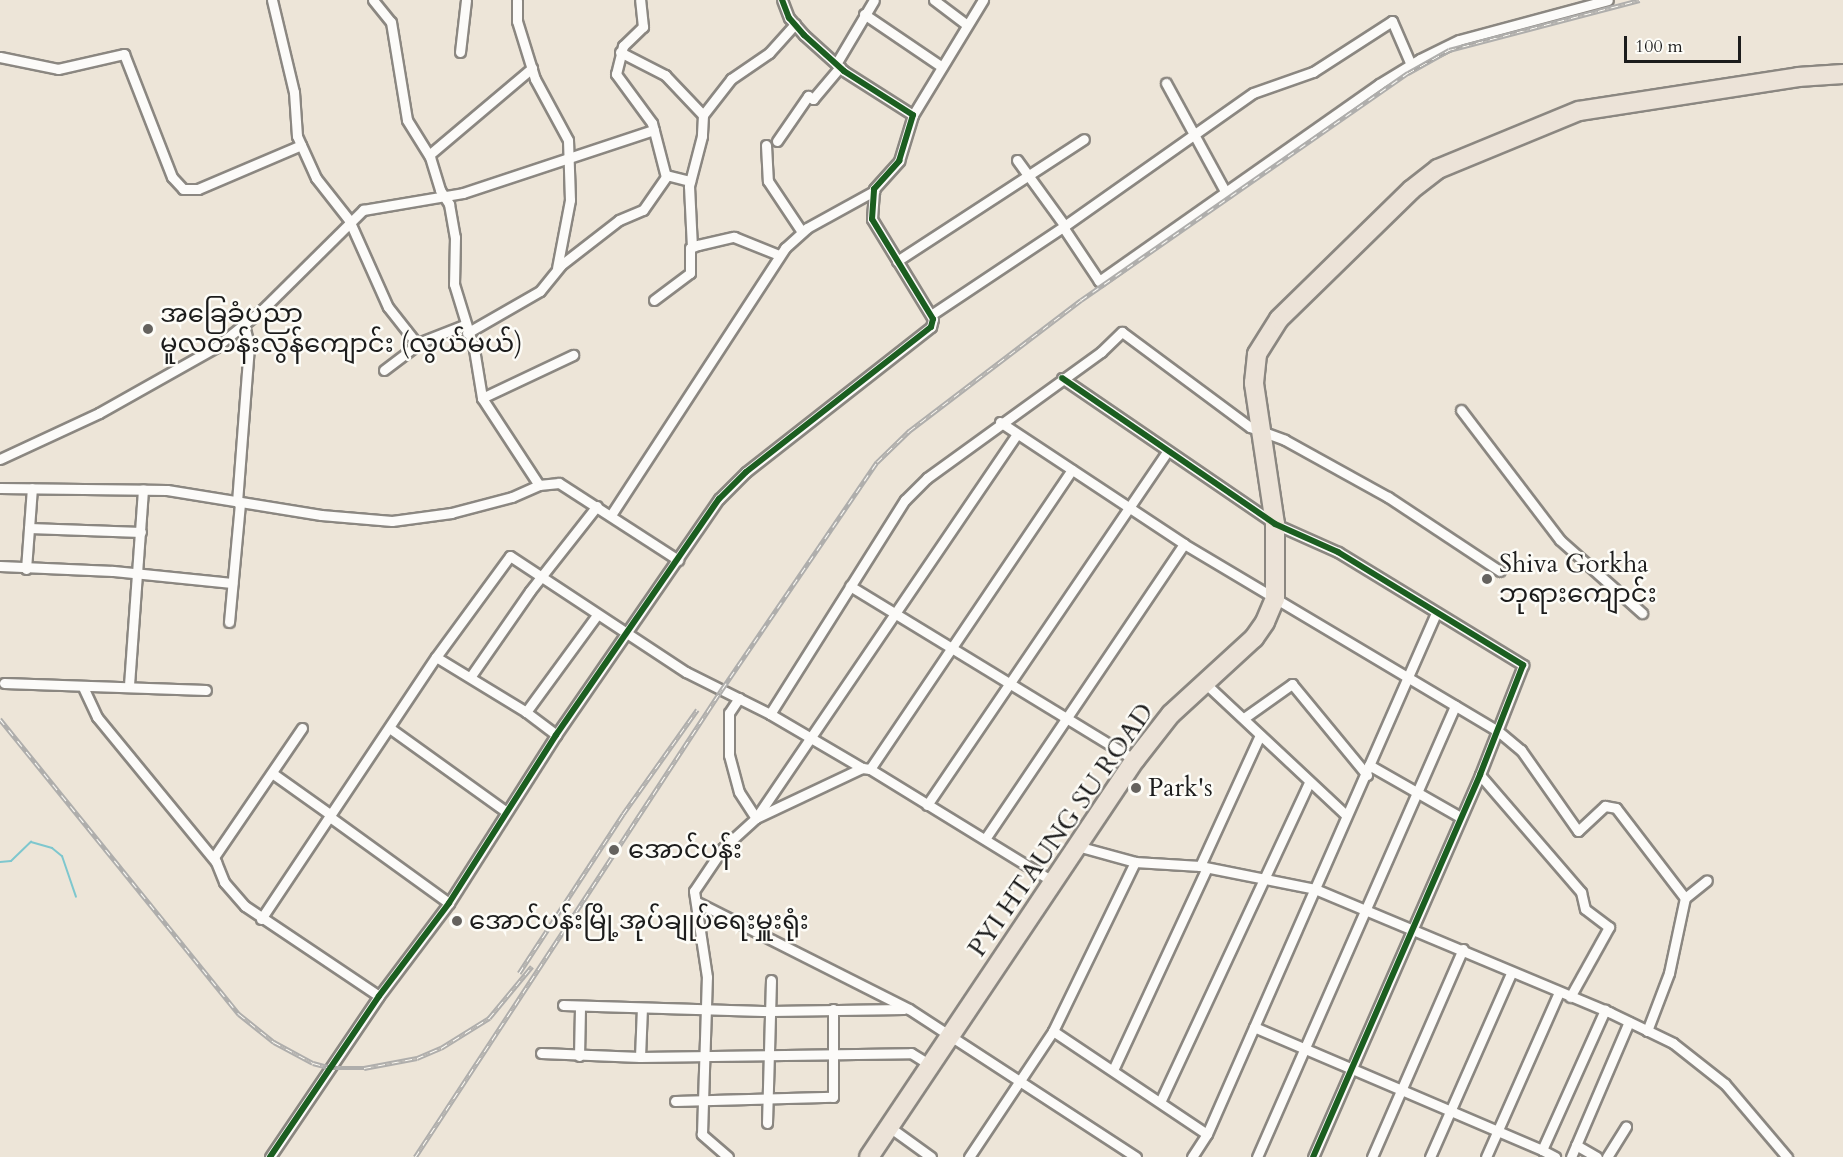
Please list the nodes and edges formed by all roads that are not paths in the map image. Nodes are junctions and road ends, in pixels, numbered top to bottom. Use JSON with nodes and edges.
{"nodes":[{"id":1,"x":272,"y":0,"type":"edge"},
{"id":2,"x":373,"y":0,"type":"edge"},
{"id":3,"x":466,"y":0,"type":"edge"},
{"id":4,"x":517,"y":0,"type":"edge"},
{"id":5,"x":640,"y":0,"type":"edge"},
{"id":6,"x":782,"y":0,"type":"edge"},
{"id":7,"x":874,"y":0,"type":"edge"},
{"id":8,"x":934,"y":0,"type":"edge"},
{"id":9,"x":983,"y":0,"type":"edge"},
{"id":10,"x":1608,"y":0,"type":"edge"},
{"id":11,"x":864,"y":14,"type":"junction"},
{"id":12,"x":795,"y":24,"type":"junction"},
{"id":13,"x":966,"y":24,"type":"junction"},
{"id":14,"x":460,"y":52,"type":"dead end"},
{"id":15,"x":620,"y":52,"type":"junction"},
{"id":16,"x":0,"y":57,"type":"edge"},
{"id":17,"x":838,"y":65,"type":"junction"},
{"id":18,"x":1411,"y":65,"type":"junction"},
{"id":19,"x":942,"y":67,"type":"junction"},
{"id":20,"x":532,"y":68,"type":"junction"},
{"id":21,"x":1843,"y":74,"type":"edge"},
{"id":22,"x":1166,"y":83,"type":"dead end"},
{"id":23,"x":703,"y":115,"type":"junction"},
{"id":24,"x":913,"y":115,"type":"junction"},
{"id":25,"x":654,"y":130,"type":"junction"},
{"id":26,"x":1192,"y":134,"type":"junction"},
{"id":27,"x":1084,"y":139,"type":"dead end"},
{"id":28,"x":777,"y":141,"type":"dead end"},
{"id":29,"x":301,"y":144,"type":"junction"},
{"id":30,"x":766,"y":145,"type":"dead end"},
{"id":31,"x":429,"y":155,"type":"junction"},
{"id":32,"x":570,"y":159,"type":"junction"},
{"id":33,"x":1017,"y":160,"type":"dead end"},
{"id":34,"x":666,"y":175,"type":"junction"},
{"id":35,"x":1028,"y":177,"type":"junction"},
{"id":36,"x":690,"y":181,"type":"junction"},
{"id":37,"x":874,"y":191,"type":"junction"},
{"id":38,"x":1226,"y":194,"type":"junction"},
{"id":39,"x":445,"y":197,"type":"junction"},
{"id":40,"x":349,"y":220,"type":"junction"},
{"id":41,"x":1064,"y":226,"type":"junction"},
{"id":42,"x":802,"y":232,"type":"junction"},
{"id":43,"x":692,"y":247,"type":"junction"},
{"id":44,"x":779,"y":255,"type":"junction"},
{"id":45,"x":897,"y":261,"type":"junction"},
{"id":46,"x":557,"y":270,"type":"junction"},
{"id":47,"x":654,"y":300,"type":"dead end"},
{"id":48,"x":931,"y":315,"type":"junction"},
{"id":49,"x":244,"y":325,"type":"junction"},
{"id":50,"x":466,"y":329,"type":"junction"},
{"id":51,"x":418,"y":345,"type":"junction"},
{"id":52,"x":573,"y":355,"type":"dead end"},
{"id":53,"x":384,"y":370,"type":"dead end"},
{"id":54,"x":1062,"y":378,"type":"junction"},
{"id":55,"x":482,"y":398,"type":"junction"},
{"id":56,"x":1461,"y":410,"type":"dead end"},
{"id":57,"x":1000,"y":422,"type":"junction"},
{"id":58,"x":1262,"y":430,"type":"junction"},
{"id":59,"x":1017,"y":434,"type":"junction"},
{"id":60,"x":1168,"y":451,"type":"junction"},
{"id":61,"x":0,"y":459,"type":"edge"},
{"id":62,"x":1072,"y":470,"type":"junction"},
{"id":63,"x":539,"y":485,"type":"junction"},
{"id":64,"x":0,"y":488,"type":"edge"},
{"id":65,"x":32,"y":488,"type":"junction"},
{"id":66,"x":143,"y":489,"type":"junction"},
{"id":67,"x":239,"y":502,"type":"junction"},
{"id":68,"x":597,"y":506,"type":"junction"},
{"id":69,"x":1128,"y":508,"type":"junction"},
{"id":70,"x":611,"y":515,"type":"junction"},
{"id":71,"x":1275,"y":524,"type":"junction"},
{"id":72,"x":29,"y":528,"type":"junction"},
{"id":73,"x":141,"y":532,"type":"junction"},
{"id":74,"x":1184,"y":544,"type":"junction"},
{"id":75,"x":678,"y":560,"type":"junction"},
{"id":76,"x":0,"y":566,"type":"edge"},
{"id":77,"x":26,"y":569,"type":"junction"},
{"id":78,"x":1500,"y":571,"type":"dead end"},
{"id":79,"x":138,"y":574,"type":"junction"},
{"id":80,"x":542,"y":576,"type":"junction"},
{"id":81,"x":232,"y":583,"type":"junction"},
{"id":82,"x":850,"y":586,"type":"junction"},
{"id":83,"x":1275,"y":599,"type":"junction"},
{"id":84,"x":893,"y":613,"type":"junction"},
{"id":85,"x":1436,"y":613,"type":"junction"},
{"id":86,"x":1642,"y":613,"type":"dead end"},
{"id":87,"x":597,"y":615,"type":"junction"},
{"id":88,"x":229,"y":622,"type":"dead end"},
{"id":89,"x":626,"y":635,"type":"junction"},
{"id":90,"x":951,"y":650,"type":"junction"},
{"id":91,"x":436,"y":657,"type":"junction"},
{"id":92,"x":471,"y":676,"type":"junction"},
{"id":93,"x":1410,"y":679,"type":"junction"},
{"id":94,"x":1011,"y":681,"type":"junction"},
{"id":95,"x":4,"y":683,"type":"dead end"},
{"id":96,"x":1206,"y":684,"type":"junction"},
{"id":97,"x":129,"y":685,"type":"junction"},
{"id":98,"x":83,"y":687,"type":"junction"},
{"id":99,"x":206,"y":690,"type":"dead end"},
{"id":100,"x":739,"y":698,"type":"junction"},
{"id":101,"x":1455,"y":706,"type":"junction"},
{"id":102,"x":526,"y":712,"type":"junction"},
{"id":103,"x":770,"y":714,"type":"junction"},
{"id":104,"x":1070,"y":718,"type":"junction"},
{"id":105,"x":1244,"y":718,"type":"junction"},
{"id":106,"x":302,"y":728,"type":"dead end"},
{"id":107,"x":391,"y":729,"type":"junction"},
{"id":108,"x":1498,"y":731,"type":"junction"},
{"id":109,"x":556,"y":735,"type":"junction"},
{"id":110,"x":1260,"y":735,"type":"junction"},
{"id":111,"x":810,"y":736,"type":"junction"},
{"id":112,"x":1135,"y":760,"type":"junction"},
{"id":113,"x":866,"y":769,"type":"junction"},
{"id":114,"x":1368,"y":770,"type":"junction"},
{"id":115,"x":272,"y":773,"type":"junction"},
{"id":116,"x":1480,"y":775,"type":"junction"},
{"id":117,"x":1309,"y":782,"type":"junction"},
{"id":118,"x":1417,"y":790,"type":"junction"},
{"id":119,"x":927,"y":805,"type":"junction"},
{"id":120,"x":506,"y":811,"type":"junction"},
{"id":121,"x":1346,"y":815,"type":"junction"},
{"id":122,"x":330,"y":816,"type":"junction"},
{"id":123,"x":1460,"y":817,"type":"junction"},
{"id":124,"x":756,"y":818,"type":"junction"},
{"id":125,"x":984,"y":839,"type":"junction"},
{"id":126,"x":1077,"y":846,"type":"junction"},
{"id":127,"x":216,"y":862,"type":"junction"},
{"id":128,"x":1135,"y":862,"type":"junction"},
{"id":129,"x":1203,"y":868,"type":"junction"},
{"id":130,"x":1265,"y":877,"type":"junction"},
{"id":131,"x":1707,"y":880,"type":"dead end"},
{"id":132,"x":1054,"y":882,"type":"junction"},
{"id":133,"x":1315,"y":888,"type":"junction"},
{"id":134,"x":1685,"y":898,"type":"junction"},
{"id":135,"x":697,"y":902,"type":"junction"},
{"id":136,"x":449,"y":903,"type":"junction"},
{"id":137,"x":1365,"y":909,"type":"junction"},
{"id":138,"x":261,"y":919,"type":"junction"},
{"id":139,"x":1411,"y":930,"type":"junction"},
{"id":140,"x":1463,"y":949,"type":"junction"},
{"id":141,"x":1511,"y":974,"type":"junction"},
{"id":142,"x":771,"y":980,"type":"dead end"},
{"id":143,"x":1559,"y":992,"type":"junction"},
{"id":144,"x":379,"y":996,"type":"junction"},
{"id":145,"x":1570,"y":997,"type":"junction"},
{"id":146,"x":563,"y":1005,"type":"dead end"},
{"id":147,"x":642,"y":1008,"type":"junction"},
{"id":148,"x":580,"y":1009,"type":"junction"},
{"id":149,"x":833,"y":1009,"type":"junction"},
{"id":150,"x":909,"y":1009,"type":"junction"},
{"id":151,"x":706,"y":1010,"type":"junction"},
{"id":152,"x":1605,"y":1010,"type":"junction"},
{"id":153,"x":771,"y":1011,"type":"junction"},
{"id":154,"x":1629,"y":1022,"type":"junction"},
{"id":155,"x":1254,"y":1027,"type":"junction"},
{"id":156,"x":1053,"y":1031,"type":"junction"},
{"id":157,"x":1647,"y":1031,"type":"junction"},
{"id":158,"x":950,"y":1036,"type":"junction"},
{"id":159,"x":1303,"y":1049,"type":"junction"},
{"id":160,"x":541,"y":1053,"type":"dead end"},
{"id":161,"x":834,"y":1053,"type":"junction"},
{"id":162,"x":769,"y":1054,"type":"junction"},
{"id":163,"x":706,"y":1055,"type":"junction"},
{"id":164,"x":579,"y":1056,"type":"junction"},
{"id":165,"x":640,"y":1057,"type":"junction"},
{"id":166,"x":930,"y":1065,"type":"junction"},
{"id":167,"x":1352,"y":1068,"type":"junction"},
{"id":168,"x":1113,"y":1070,"type":"junction"},
{"id":169,"x":1023,"y":1081,"type":"junction"},
{"id":170,"x":1401,"y":1091,"type":"junction"},
{"id":171,"x":769,"y":1097,"type":"junction"},
{"id":172,"x":705,"y":1100,"type":"junction"},
{"id":173,"x":1161,"y":1100,"type":"junction"},
{"id":174,"x":675,"y":1101,"type":"dead end"},
{"id":175,"x":1450,"y":1111,"type":"junction"},
{"id":176,"x":767,"y":1123,"type":"dead end"},
{"id":177,"x":888,"y":1126,"type":"junction"},
{"id":178,"x":1626,"y":1126,"type":"dead end"},
{"id":179,"x":1497,"y":1131,"type":"junction"},
{"id":180,"x":1207,"y":1134,"type":"junction"},
{"id":181,"x":1576,"y":1145,"type":"junction"},
{"id":182,"x":1542,"y":1150,"type":"junction"},
{"id":183,"x":270,"y":1157,"type":"edge"},
{"id":184,"x":728,"y":1157,"type":"edge"},
{"id":185,"x":869,"y":1157,"type":"edge"},
{"id":186,"x":931,"y":1157,"type":"edge"},
{"id":187,"x":969,"y":1157,"type":"edge"},
{"id":188,"x":1136,"y":1157,"type":"edge"},
{"id":189,"x":1192,"y":1157,"type":"edge"},
{"id":190,"x":1257,"y":1157,"type":"edge"},
{"id":191,"x":1314,"y":1157,"type":"edge"},
{"id":192,"x":1372,"y":1157,"type":"edge"},
{"id":193,"x":1430,"y":1157,"type":"edge"},
{"id":194,"x":1486,"y":1157,"type":"edge"},
{"id":195,"x":1555,"y":1157,"type":"edge"},
{"id":196,"x":1571,"y":1157,"type":"edge"},
{"id":197,"x":1597,"y":1157,"type":"edge"},
{"id":198,"x":1607,"y":1157,"type":"edge"},
{"id":199,"x":1786,"y":1157,"type":"edge"}],
"edges":[{"from":1,"to":29,"type":"street"},
{"from":2,"to":31,"type":"street"},
{"from":3,"to":14,"type":"street"},
{"from":4,"to":20,"type":"street"},
{"from":5,"to":15,"type":"street"},
{"from":6,"to":12,"type":"street"},
{"from":7,"to":11,"type":"street"},
{"from":8,"to":13,"type":"street"},
{"from":9,"to":13,"type":"street"},
{"from":10,"to":18,"type":"street"},
{"from":11,"to":17,"type":"street"},
{"from":11,"to":19,"type":"street"},
{"from":12,"to":17,"type":"street"},
{"from":12,"to":23,"type":"street"},
{"from":13,"to":19,"type":"street"},
{"from":15,"to":23,"type":"street"},
{"from":15,"to":25,"type":"street"},
{"from":16,"to":29,"type":"street"},
{"from":17,"to":24,"type":"street"},
{"from":17,"to":28,"type":"street"},
{"from":18,"to":26,"type":"street"},
{"from":18,"to":38,"type":"street"},
{"from":19,"to":24,"type":"street"},
{"from":20,"to":31,"type":"street"},
{"from":20,"to":32,"type":"street"},
{"from":21,"to":58,"type":"highway","name":"PYI HTAUNG SU ROAD"},
{"from":22,"to":26,"type":"street"},
{"from":23,"to":36,"type":"street"},
{"from":24,"to":37,"type":"street"},
{"from":25,"to":32,"type":"street"},
{"from":25,"to":34,"type":"street"},
{"from":26,"to":38,"type":"street"},
{"from":26,"to":41,"type":"street"},
{"from":27,"to":35,"type":"street"},
{"from":29,"to":40,"type":"street"},
{"from":30,"to":42,"type":"street"},
{"from":31,"to":39,"type":"street"},
{"from":32,"to":39,"type":"street"},
{"from":32,"to":46,"type":"street"},
{"from":33,"to":35,"type":"street"},
{"from":34,"to":36,"type":"street"},
{"from":34,"to":46,"type":"street"},
{"from":35,"to":41,"type":"street"},
{"from":35,"to":45,"type":"street"},
{"from":36,"to":43,"type":"street"},
{"from":37,"to":42,"type":"street"},
{"from":37,"to":45,"type":"street"},
{"from":38,"to":41,"type":"street"},
{"from":39,"to":40,"type":"street"},
{"from":39,"to":50,"type":"street"},
{"from":40,"to":49,"type":"street"},
{"from":40,"to":51,"type":"street"},
{"from":41,"to":48,"type":"street"},
{"from":42,"to":44,"type":"street"},
{"from":43,"to":44,"type":"street"},
{"from":43,"to":47,"type":"street"},
{"from":44,"to":70,"type":"street"},
{"from":45,"to":48,"type":"street"},
{"from":46,"to":50,"type":"street"},
{"from":48,"to":75,"type":"street"},
{"from":49,"to":61,"type":"street"},
{"from":49,"to":67,"type":"street"},
{"from":50,"to":51,"type":"street"},
{"from":50,"to":55,"type":"street"},
{"from":51,"to":53,"type":"street"},
{"from":52,"to":55,"type":"street"},
{"from":54,"to":57,"type":"street"},
{"from":54,"to":58,"type":"street"},
{"from":54,"to":60,"type":"street"},
{"from":55,"to":63,"type":"street"},
{"from":56,"to":86,"type":"street"},
{"from":57,"to":59,"type":"street"},
{"from":57,"to":82,"type":"street"},
{"from":58,"to":71,"type":"highway","name":"PYI HTAUNG SU ROAD"},
{"from":58,"to":78,"type":"street"},
{"from":59,"to":62,"type":"street"},
{"from":59,"to":84,"type":"street"},
{"from":60,"to":69,"type":"street"},
{"from":60,"to":71,"type":"street"},
{"from":62,"to":69,"type":"street"},
{"from":62,"to":90,"type":"street"},
{"from":63,"to":67,"type":"street"},
{"from":63,"to":68,"type":"street"},
{"from":64,"to":65,"type":"street"},
{"from":65,"to":66,"type":"street"},
{"from":65,"to":72,"type":"street"},
{"from":66,"to":67,"type":"street"},
{"from":66,"to":73,"type":"street"},
{"from":67,"to":81,"type":"street"},
{"from":68,"to":70,"type":"street"},
{"from":68,"to":80,"type":"street"},
{"from":69,"to":74,"type":"street"},
{"from":69,"to":94,"type":"street"},
{"from":70,"to":75,"type":"street"},
{"from":71,"to":83,"type":"highway","name":"PYI HTAUNG SU ROAD"},
{"from":71,"to":85,"type":"street"},
{"from":72,"to":73,"type":"street"},
{"from":72,"to":77,"type":"street"},
{"from":73,"to":79,"type":"street"},
{"from":74,"to":83,"type":"street"},
{"from":74,"to":104,"type":"street"},
{"from":75,"to":89,"type":"street"},
{"from":76,"to":77,"type":"street"},
{"from":77,"to":79,"type":"street"},
{"from":79,"to":81,"type":"street"},
{"from":79,"to":97,"type":"street"},
{"from":80,"to":87,"type":"street"},
{"from":80,"to":91,"type":"street"},
{"from":80,"to":92,"type":"street"},
{"from":81,"to":88,"type":"street"},
{"from":82,"to":84,"type":"street"},
{"from":82,"to":103,"type":"street"},
{"from":83,"to":93,"type":"street"},
{"from":83,"to":96,"type":"highway","name":"PYI HTAUNG SU ROAD"},
{"from":84,"to":90,"type":"street"},
{"from":84,"to":111,"type":"street"},
{"from":85,"to":93,"type":"street"},
{"from":85,"to":108,"type":"street"},
{"from":87,"to":89,"type":"street"},
{"from":87,"to":102,"type":"street"},
{"from":89,"to":100,"type":"street"},
{"from":89,"to":109,"type":"street"},
{"from":90,"to":94,"type":"street"},
{"from":90,"to":113,"type":"street"},
{"from":91,"to":92,"type":"street"},
{"from":91,"to":107,"type":"street"},
{"from":92,"to":102,"type":"street"},
{"from":93,"to":101,"type":"street"},
{"from":93,"to":114,"type":"street"},
{"from":94,"to":104,"type":"street"},
{"from":94,"to":119,"type":"street"},
{"from":95,"to":98,"type":"street"},
{"from":96,"to":105,"type":"street"},
{"from":96,"to":112,"type":"highway","name":"PYI HTAUNG SU ROAD"},
{"from":97,"to":98,"type":"street"},
{"from":97,"to":99,"type":"street"},
{"from":98,"to":127,"type":"street"},
{"from":100,"to":103,"type":"street"},
{"from":100,"to":124,"type":"street"},
{"from":101,"to":108,"type":"street"},
{"from":101,"to":118,"type":"street"},
{"from":102,"to":109,"type":"street"},
{"from":103,"to":111,"type":"street"},
{"from":104,"to":112,"type":"street"},
{"from":104,"to":125,"type":"street"},
{"from":105,"to":110,"type":"street"},
{"from":105,"to":114,"type":"street"},
{"from":106,"to":115,"type":"street"},
{"from":107,"to":120,"type":"street"},
{"from":107,"to":122,"type":"street"},
{"from":108,"to":116,"type":"street"},
{"from":108,"to":134,"type":"street"},
{"from":109,"to":120,"type":"street"},
{"from":110,"to":117,"type":"street"},
{"from":110,"to":129,"type":"street"},
{"from":111,"to":113,"type":"street"},
{"from":111,"to":124,"type":"street"},
{"from":112,"to":126,"type":"highway","name":"PYI HTAUNG SU ROAD"},
{"from":113,"to":119,"type":"street"},
{"from":113,"to":124,"type":"street"},
{"from":114,"to":118,"type":"street"},
{"from":114,"to":121,"type":"street"},
{"from":115,"to":122,"type":"street"},
{"from":115,"to":127,"type":"street"},
{"from":116,"to":123,"type":"street"},
{"from":116,"to":145,"type":"street"},
{"from":117,"to":121,"type":"street"},
{"from":117,"to":130,"type":"street"},
{"from":118,"to":123,"type":"street"},
{"from":118,"to":137,"type":"street"},
{"from":119,"to":125,"type":"street"},
{"from":120,"to":136,"type":"street"},
{"from":121,"to":133,"type":"street"},
{"from":122,"to":136,"type":"street"},
{"from":122,"to":138,"type":"street"},
{"from":123,"to":139,"type":"street"},
{"from":124,"to":135,"type":"street"},
{"from":125,"to":132,"type":"street"},
{"from":126,"to":128,"type":"street"},
{"from":126,"to":132,"type":"highway","name":"PYI HTAUNG SU ROAD"},
{"from":127,"to":138,"type":"street"},
{"from":128,"to":129,"type":"street"},
{"from":128,"to":156,"type":"street"},
{"from":129,"to":130,"type":"street"},
{"from":129,"to":168,"type":"street"},
{"from":130,"to":133,"type":"street"},
{"from":130,"to":173,"type":"street"},
{"from":131,"to":134,"type":"street"},
{"from":132,"to":158,"type":"highway","name":"PYI HTAUNG SU ROAD"},
{"from":133,"to":137,"type":"street"},
{"from":133,"to":155,"type":"street"},
{"from":134,"to":157,"type":"street"},
{"from":135,"to":150,"type":"street"},
{"from":135,"to":151,"type":"street"},
{"from":136,"to":144,"type":"street"},
{"from":137,"to":139,"type":"street"},
{"from":137,"to":159,"type":"street"},
{"from":138,"to":144,"type":"street"},
{"from":139,"to":140,"type":"street"},
{"from":139,"to":167,"type":"street"},
{"from":140,"to":141,"type":"street"},
{"from":140,"to":170,"type":"street"},
{"from":141,"to":143,"type":"street"},
{"from":141,"to":175,"type":"street"},
{"from":142,"to":153,"type":"street"},
{"from":143,"to":145,"type":"street"},
{"from":143,"to":179,"type":"street"},
{"from":144,"to":183,"type":"street"},
{"from":145,"to":152,"type":"street"},
{"from":146,"to":148,"type":"street"},
{"from":147,"to":148,"type":"street"},
{"from":147,"to":151,"type":"street"},
{"from":147,"to":165,"type":"street"},
{"from":148,"to":164,"type":"street"},
{"from":149,"to":150,"type":"street"},
{"from":149,"to":153,"type":"street"},
{"from":149,"to":161,"type":"street"},
{"from":150,"to":158,"type":"street"},
{"from":151,"to":153,"type":"street"},
{"from":151,"to":163,"type":"street"},
{"from":152,"to":154,"type":"street"},
{"from":152,"to":182,"type":"street"},
{"from":153,"to":162,"type":"street"},
{"from":154,"to":157,"type":"street"},
{"from":154,"to":181,"type":"street"},
{"from":155,"to":159,"type":"street"},
{"from":155,"to":180,"type":"street"},
{"from":156,"to":168,"type":"street"},
{"from":156,"to":169,"type":"street"},
{"from":157,"to":199,"type":"street"},
{"from":158,"to":166,"type":"highway","name":"PYI HTAUNG SU ROAD"},
{"from":158,"to":169,"type":"street"},
{"from":159,"to":167,"type":"street"},
{"from":159,"to":190,"type":"street"},
{"from":160,"to":164,"type":"street"},
{"from":161,"to":162,"type":"street"},
{"from":161,"to":166,"type":"street"},
{"from":161,"to":171,"type":"street"},
{"from":162,"to":163,"type":"street"},
{"from":162,"to":171,"type":"street"},
{"from":163,"to":165,"type":"street"},
{"from":163,"to":172,"type":"street"},
{"from":164,"to":165,"type":"street"},
{"from":166,"to":177,"type":"highway","name":"PYI HTAUNG SU ROAD"},
{"from":167,"to":170,"type":"street"},
{"from":167,"to":191,"type":"street"},
{"from":168,"to":173,"type":"street"},
{"from":169,"to":187,"type":"street"},
{"from":169,"to":188,"type":"street"},
{"from":170,"to":175,"type":"street"},
{"from":170,"to":192,"type":"street"},
{"from":171,"to":172,"type":"street"},
{"from":171,"to":176,"type":"street"},
{"from":172,"to":174,"type":"street"},
{"from":172,"to":184,"type":"street"},
{"from":173,"to":180,"type":"street"},
{"from":175,"to":179,"type":"street"},
{"from":175,"to":193,"type":"street"},
{"from":177,"to":185,"type":"highway","name":"PYI HTAUNG SU ROAD"},
{"from":177,"to":186,"type":"street"},
{"from":178,"to":198,"type":"street"},
{"from":179,"to":182,"type":"street"},
{"from":179,"to":194,"type":"street"},
{"from":180,"to":189,"type":"street"},
{"from":181,"to":196,"type":"street"},
{"from":181,"to":197,"type":"street"},
{"from":182,"to":195,"type":"street"}]}
